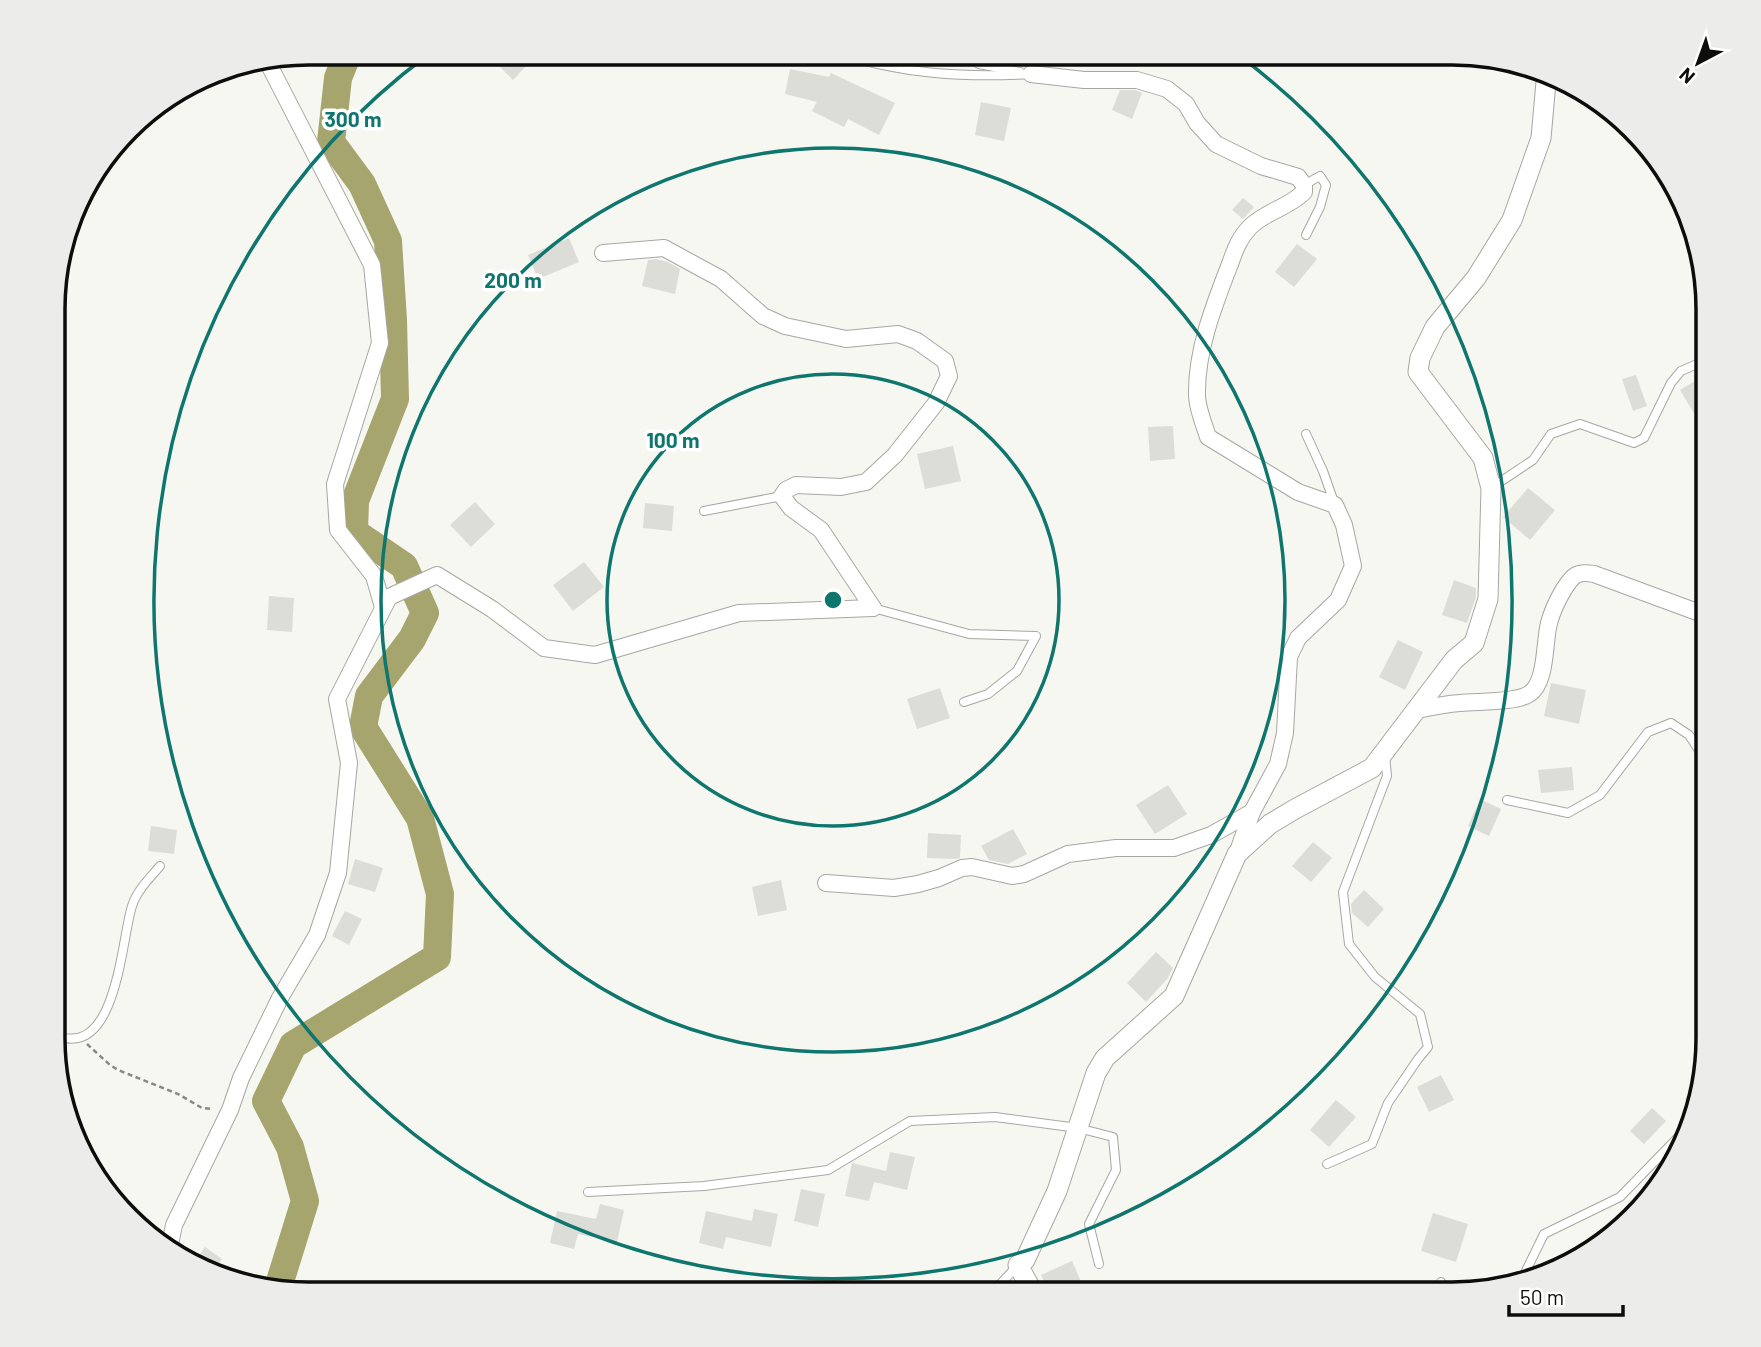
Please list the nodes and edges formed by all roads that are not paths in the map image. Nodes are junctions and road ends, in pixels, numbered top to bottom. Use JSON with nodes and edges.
{"nodes":[{"id":1,"x":884,"y":65,"type":"edge"},
{"id":2,"x":984,"y":65,"type":"edge"},
{"id":3,"x":271,"y":68,"type":"edge"},
{"id":4,"x":1031,"y":74,"type":"junction"},
{"id":5,"x":1546,"y":83,"type":"edge"},
{"id":6,"x":1304,"y":185,"type":"junction"},
{"id":7,"x":1306,"y":235,"type":"dead end"},
{"id":8,"x":603,"y":253,"type":"dead end"},
{"id":9,"x":1696,"y":364,"type":"edge"},
{"id":10,"x":1306,"y":434,"type":"dead end"},
{"id":11,"x":1491,"y":488,"type":"junction"},
{"id":12,"x":782,"y":496,"type":"junction"},
{"id":13,"x":1335,"y":505,"type":"junction"},
{"id":14,"x":704,"y":511,"type":"dead end"},
{"id":15,"x":386,"y":602,"type":"junction"},
{"id":16,"x":873,"y":608,"type":"junction"},
{"id":17,"x":1696,"y":612,"type":"edge"},
{"id":18,"x":964,"y":702,"type":"dead end"},
{"id":19,"x":1417,"y":709,"type":"junction"},
{"id":20,"x":1696,"y":746,"type":"edge"},
{"id":21,"x":1385,"y":751,"type":"junction"},
{"id":22,"x":1507,"y":800,"type":"dead end"},
{"id":23,"x":1252,"y":812,"type":"junction"},
{"id":24,"x":1237,"y":854,"type":"junction"},
{"id":25,"x":160,"y":866,"type":"dead end"},
{"id":26,"x":826,"y":883,"type":"dead end"},
{"id":27,"x":65,"y":1039,"type":"edge"},
{"id":28,"x":1078,"y":1128,"type":"junction"},
{"id":29,"x":1672,"y":1143,"type":"edge"},
{"id":30,"x":1327,"y":1164,"type":"dead end"},
{"id":31,"x":588,"y":1192,"type":"dead end"},
{"id":32,"x":171,"y":1240,"type":"edge"},
{"id":33,"x":1099,"y":1264,"type":"dead end"},
{"id":34,"x":1018,"y":1265,"type":"junction"},
{"id":35,"x":1526,"y":1271,"type":"edge"},
{"id":36,"x":1002,"y":1282,"type":"edge"},
{"id":37,"x":1027,"y":1282,"type":"edge"}],
"edges":[{"from":1,"to":4,"type":"lane"},
{"from":2,"to":4,"type":"lane"},
{"from":3,"to":15,"type":"street"},
{"from":4,"to":6,"type":"street"},
{"from":5,"to":11,"type":"street"},
{"from":6,"to":7,"type":"lane"},
{"from":6,"to":13,"type":"street"},
{"from":8,"to":12,"type":"street"},
{"from":9,"to":11,"type":"lane"},
{"from":10,"to":13,"type":"lane"},
{"from":11,"to":19,"type":"street"},
{"from":12,"to":14,"type":"lane"},
{"from":12,"to":16,"type":"street"},
{"from":13,"to":23,"type":"street"},
{"from":15,"to":16,"type":"street"},
{"from":15,"to":32,"type":"street"},
{"from":16,"to":18,"type":"lane"},
{"from":17,"to":19,"type":"street"},
{"from":19,"to":21,"type":"street"},
{"from":20,"to":22,"type":"lane"},
{"from":21,"to":24,"type":"street"},
{"from":21,"to":30,"type":"lane"},
{"from":23,"to":24,"type":"street"},
{"from":23,"to":26,"type":"street"},
{"from":24,"to":28,"type":"street"},
{"from":25,"to":27,"type":"lane"},
{"from":28,"to":31,"type":"lane"},
{"from":28,"to":33,"type":"lane"},
{"from":28,"to":34,"type":"street"},
{"from":29,"to":35,"type":"lane"},
{"from":34,"to":36,"type":"lane"},
{"from":34,"to":37,"type":"street"}]}
